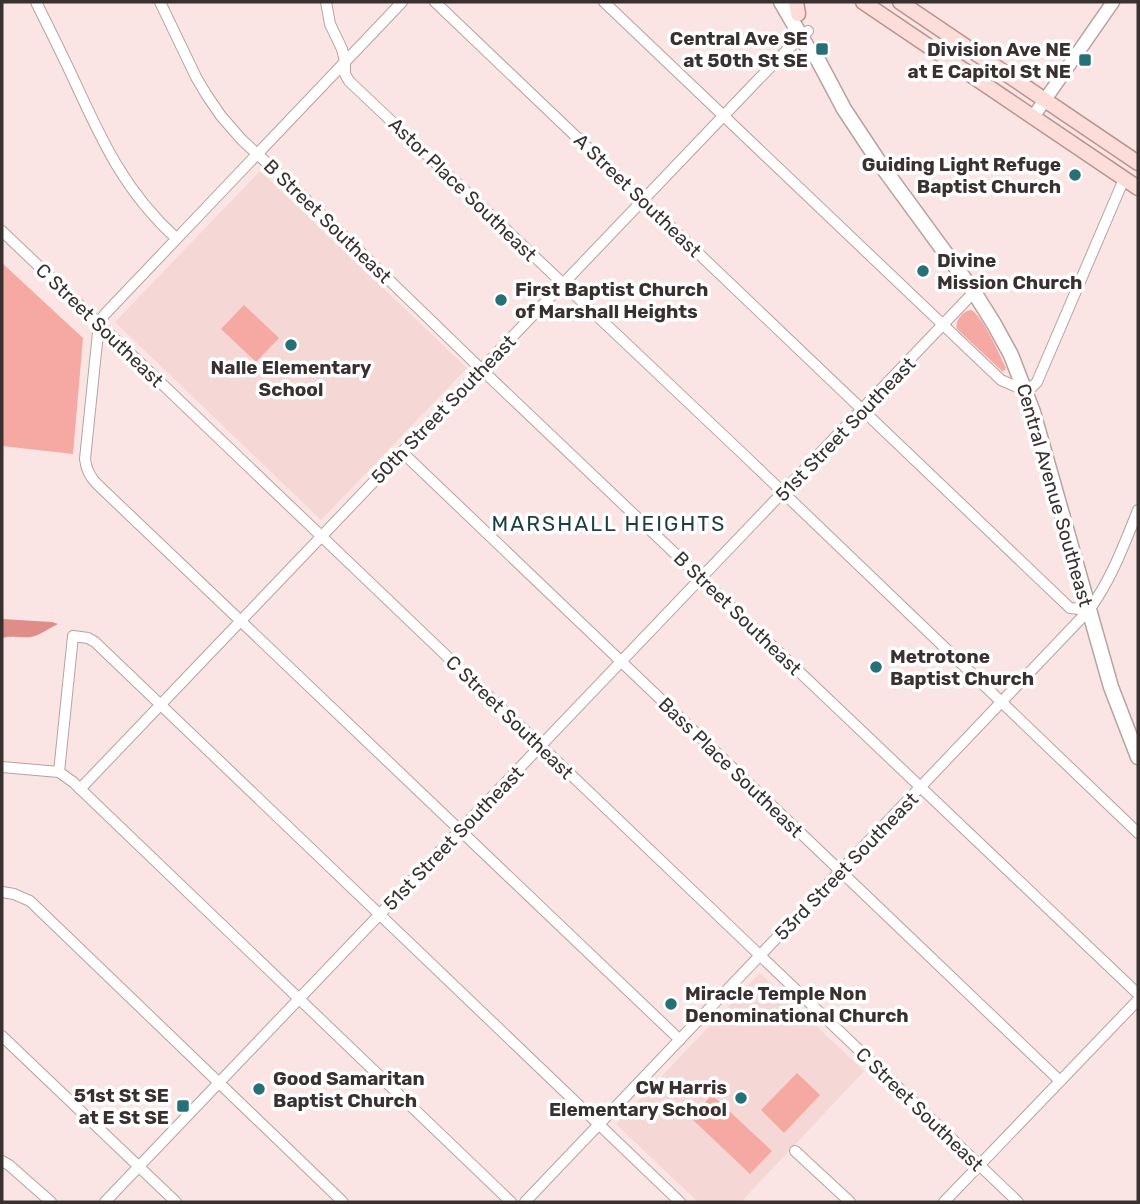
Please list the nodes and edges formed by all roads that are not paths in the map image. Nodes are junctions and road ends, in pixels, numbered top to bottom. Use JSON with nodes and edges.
{"nodes":[{"id":1,"x":36,"y":2,"type":"edge"},
{"id":2,"x":160,"y":2,"type":"edge"},
{"id":3,"x":326,"y":2,"type":"edge"},
{"id":4,"x":402,"y":2,"type":"edge"},
{"id":5,"x":435,"y":2,"type":"edge"},
{"id":6,"x":604,"y":2,"type":"edge"},
{"id":7,"x":780,"y":2,"type":"edge"},
{"id":8,"x":863,"y":2,"type":"edge"},
{"id":9,"x":900,"y":2,"type":"edge"},
{"id":10,"x":1112,"y":2,"type":"edge"},
{"id":11,"x":795,"y":6,"type":"edge"},
{"id":12,"x":804,"y":34,"type":"junction"},
{"id":13,"x":345,"y":61,"type":"junction"},
{"id":14,"x":1045,"y":100,"type":"junction"},
{"id":15,"x":724,"y":116,"type":"junction"},
{"id":16,"x":1033,"y":117,"type":"junction"},
{"id":17,"x":257,"y":154,"type":"junction"},
{"id":18,"x":1138,"y":163,"type":"edge"},
{"id":19,"x":1124,"y":179,"type":"junction"},
{"id":20,"x":1138,"y":188,"type":"edge"},
{"id":21,"x":643,"y":200,"type":"junction"},
{"id":22,"x":2,"y":231,"type":"edge"},
{"id":23,"x":176,"y":238,"type":"junction"},
{"id":24,"x":563,"y":284,"type":"junction"},
{"id":25,"x":974,"y":292,"type":"junction"},
{"id":26,"x":99,"y":323,"type":"junction"},
{"id":27,"x":943,"y":325,"type":"junction"},
{"id":28,"x":481,"y":369,"type":"junction"},
{"id":29,"x":1026,"y":391,"type":"junction"},
{"id":30,"x":863,"y":410,"type":"junction"},
{"id":31,"x":402,"y":452,"type":"junction"},
{"id":32,"x":783,"y":493,"type":"junction"},
{"id":33,"x":1138,"y":510,"type":"edge"},
{"id":34,"x":321,"y":537,"type":"junction"},
{"id":35,"x":702,"y":578,"type":"junction"},
{"id":36,"x":1088,"y":610,"type":"junction"},
{"id":37,"x":241,"y":621,"type":"junction"},
{"id":38,"x":621,"y":662,"type":"junction"},
{"id":39,"x":1001,"y":703,"type":"junction"},
{"id":40,"x":161,"y":705,"type":"junction"},
{"id":41,"x":541,"y":746,"type":"junction"},
{"id":42,"x":1138,"y":757,"type":"edge"},
{"id":43,"x":2,"y":767,"type":"edge"},
{"id":44,"x":59,"y":772,"type":"junction"},
{"id":45,"x":921,"y":788,"type":"junction"},
{"id":46,"x":80,"y":789,"type":"junction"},
{"id":47,"x":461,"y":830,"type":"junction"},
{"id":48,"x":1138,"y":834,"type":"edge"},
{"id":49,"x":841,"y":871,"type":"junction"},
{"id":50,"x":2,"y":892,"type":"edge"},
{"id":51,"x":380,"y":915,"type":"junction"},
{"id":52,"x":760,"y":956,"type":"junction"},
{"id":53,"x":1138,"y":997,"type":"edge"},
{"id":54,"x":300,"y":999,"type":"junction"},
{"id":55,"x":2,"y":1036,"type":"edge"},
{"id":56,"x":680,"y":1040,"type":"junction"},
{"id":57,"x":1060,"y":1081,"type":"junction"},
{"id":58,"x":219,"y":1083,"type":"junction"},
{"id":59,"x":599,"y":1124,"type":"junction"},
{"id":60,"x":795,"y":1151,"type":"dead end"},
{"id":61,"x":2,"y":1161,"type":"edge"},
{"id":62,"x":979,"y":1166,"type":"junction"},
{"id":63,"x":139,"y":1167,"type":"junction"},
{"id":64,"x":51,"y":1202,"type":"edge"},
{"id":65,"x":105,"y":1202,"type":"edge"},
{"id":66,"x":176,"y":1202,"type":"edge"},
{"id":67,"x":343,"y":1202,"type":"edge"},
{"id":68,"x":511,"y":1202,"type":"edge"},
{"id":69,"x":525,"y":1202,"type":"edge"},
{"id":70,"x":680,"y":1202,"type":"edge"},
{"id":71,"x":850,"y":1202,"type":"edge"},
{"id":72,"x":944,"y":1202,"type":"edge"},
{"id":73,"x":1018,"y":1202,"type":"edge"}],
"edges":[{"from":1,"to":23,"type":"street"},
{"from":2,"to":17,"type":"street","name":"B Street Southeast"},
{"from":3,"to":13,"type":"street","name":"Astor Place Southeast"},
{"from":4,"to":13,"type":"street"},
{"from":5,"to":21,"type":"street","name":"A Street Southeast"},
{"from":6,"to":15,"type":"street"},
{"from":7,"to":12,"type":"main road","name":"Central Avenue Southeast"},
{"from":8,"to":16,"type":"main road"},
{"from":9,"to":14,"type":"main road"},
{"from":10,"to":14,"type":"street"},
{"from":11,"to":12,"type":"main road"},
{"from":12,"to":15,"type":"street","name":"50th Street Southeast"},
{"from":12,"to":25,"type":"main road","name":"Central Avenue Southeast"},
{"from":13,"to":17,"type":"street"},
{"from":13,"to":24,"type":"street","name":"Astor Place Southeast"},
{"from":14,"to":16,"type":"street"},
{"from":14,"to":18,"type":"main road"},
{"from":15,"to":21,"type":"street","name":"50th Street Southeast"},
{"from":15,"to":27,"type":"street"},
{"from":16,"to":19,"type":"main road"},
{"from":17,"to":23,"type":"street"},
{"from":17,"to":28,"type":"street","name":"B Street Southeast"},
{"from":19,"to":20,"type":"main road"},
{"from":19,"to":29,"type":"street"},
{"from":21,"to":24,"type":"street","name":"50th Street Southeast"},
{"from":21,"to":30,"type":"street","name":"A Street Southeast"},
{"from":22,"to":26,"type":"street","name":"C Street Southeast"},
{"from":23,"to":26,"type":"street"},
{"from":24,"to":28,"type":"street","name":"50th Street Southeast"},
{"from":24,"to":32,"type":"street","name":"Astor Place Southeast"},
{"from":25,"to":27,"type":"street","name":"51st Street Southeast"},
{"from":25,"to":29,"type":"main road","name":"Central Avenue Southeast"},
{"from":26,"to":34,"type":"street","name":"C Street Southeast"},
{"from":26,"to":37,"type":"street"},
{"from":27,"to":29,"type":"street"},
{"from":27,"to":30,"type":"street","name":"51st Street Southeast"},
{"from":28,"to":31,"type":"street","name":"50th Street Southeast"},
{"from":28,"to":35,"type":"street","name":"B Street Southeast"},
{"from":29,"to":36,"type":"main road","name":"Central Avenue Southeast"},
{"from":30,"to":32,"type":"street","name":"51st Street Southeast"},
{"from":30,"to":36,"type":"street","name":"A Street Southeast"},
{"from":31,"to":34,"type":"street","name":"50th Street Southeast"},
{"from":31,"to":38,"type":"street","name":"Bass Place Southeast"},
{"from":32,"to":35,"type":"street","name":"51st Street Southeast"},
{"from":32,"to":39,"type":"street","name":"Astor Place Southeast"},
{"from":33,"to":36,"type":"street","name":"53rd Street Southeast"},
{"from":34,"to":37,"type":"street","name":"50th Street Southeast"},
{"from":34,"to":41,"type":"street","name":"C Street Southeast"},
{"from":35,"to":38,"type":"street","name":"51st Street Southeast"},
{"from":35,"to":45,"type":"street","name":"B Street Southeast"},
{"from":36,"to":39,"type":"street","name":"53rd Street Southeast"},
{"from":36,"to":42,"type":"main road","name":"Central Avenue Southeast"},
{"from":37,"to":40,"type":"street","name":"50th Street Southeast"},
{"from":37,"to":47,"type":"street"},
{"from":38,"to":41,"type":"street","name":"51st Street Southeast"},
{"from":38,"to":49,"type":"street","name":"Bass Place Southeast"},
{"from":39,"to":45,"type":"street","name":"53rd Street Southeast"},
{"from":39,"to":48,"type":"street","name":"Astor Place Southeast"},
{"from":40,"to":44,"type":"street"},
{"from":40,"to":46,"type":"street","name":"50th Street Southeast"},
{"from":40,"to":51,"type":"street"},
{"from":41,"to":47,"type":"street","name":"51st Street Southeast"},
{"from":41,"to":52,"type":"street","name":"C Street Southeast"},
{"from":43,"to":44,"type":"street"},
{"from":44,"to":46,"type":"street"},
{"from":45,"to":49,"type":"street","name":"53rd Street Southeast"},
{"from":45,"to":53,"type":"street","name":"B Street Southeast"},
{"from":46,"to":54,"type":"street"},
{"from":47,"to":51,"type":"street","name":"51st Street Southeast"},
{"from":47,"to":56,"type":"street"},
{"from":49,"to":52,"type":"street","name":"53rd Street Southeast"},
{"from":49,"to":57,"type":"street","name":"Bass Place Southeast"},
{"from":50,"to":58,"type":"street"},
{"from":51,"to":54,"type":"street","name":"51st Street Southeast"},
{"from":51,"to":59,"type":"street"},
{"from":52,"to":56,"type":"street","name":"53rd Street Southeast"},
{"from":52,"to":62,"type":"street","name":"C Street Southeast"},
{"from":53,"to":57,"type":"street"},
{"from":54,"to":58,"type":"street","name":"51st Street Southeast"},
{"from":54,"to":68,"type":"street"},
{"from":55,"to":63,"type":"street"},
{"from":56,"to":59,"type":"street","name":"53rd Street Southeast"},
{"from":57,"to":62,"type":"street"},
{"from":58,"to":63,"type":"street","name":"51st Street Southeast"},
{"from":58,"to":67,"type":"street"},
{"from":59,"to":69,"type":"street","name":"53rd Street Southeast"},
{"from":59,"to":70,"type":"street"},
{"from":60,"to":71,"type":"street"},
{"from":61,"to":64,"type":"street"},
{"from":62,"to":72,"type":"street"},
{"from":62,"to":73,"type":"street","name":"C Street Southeast"},
{"from":63,"to":65,"type":"street","name":"51st Street Southeast"},
{"from":63,"to":66,"type":"street"}]}
